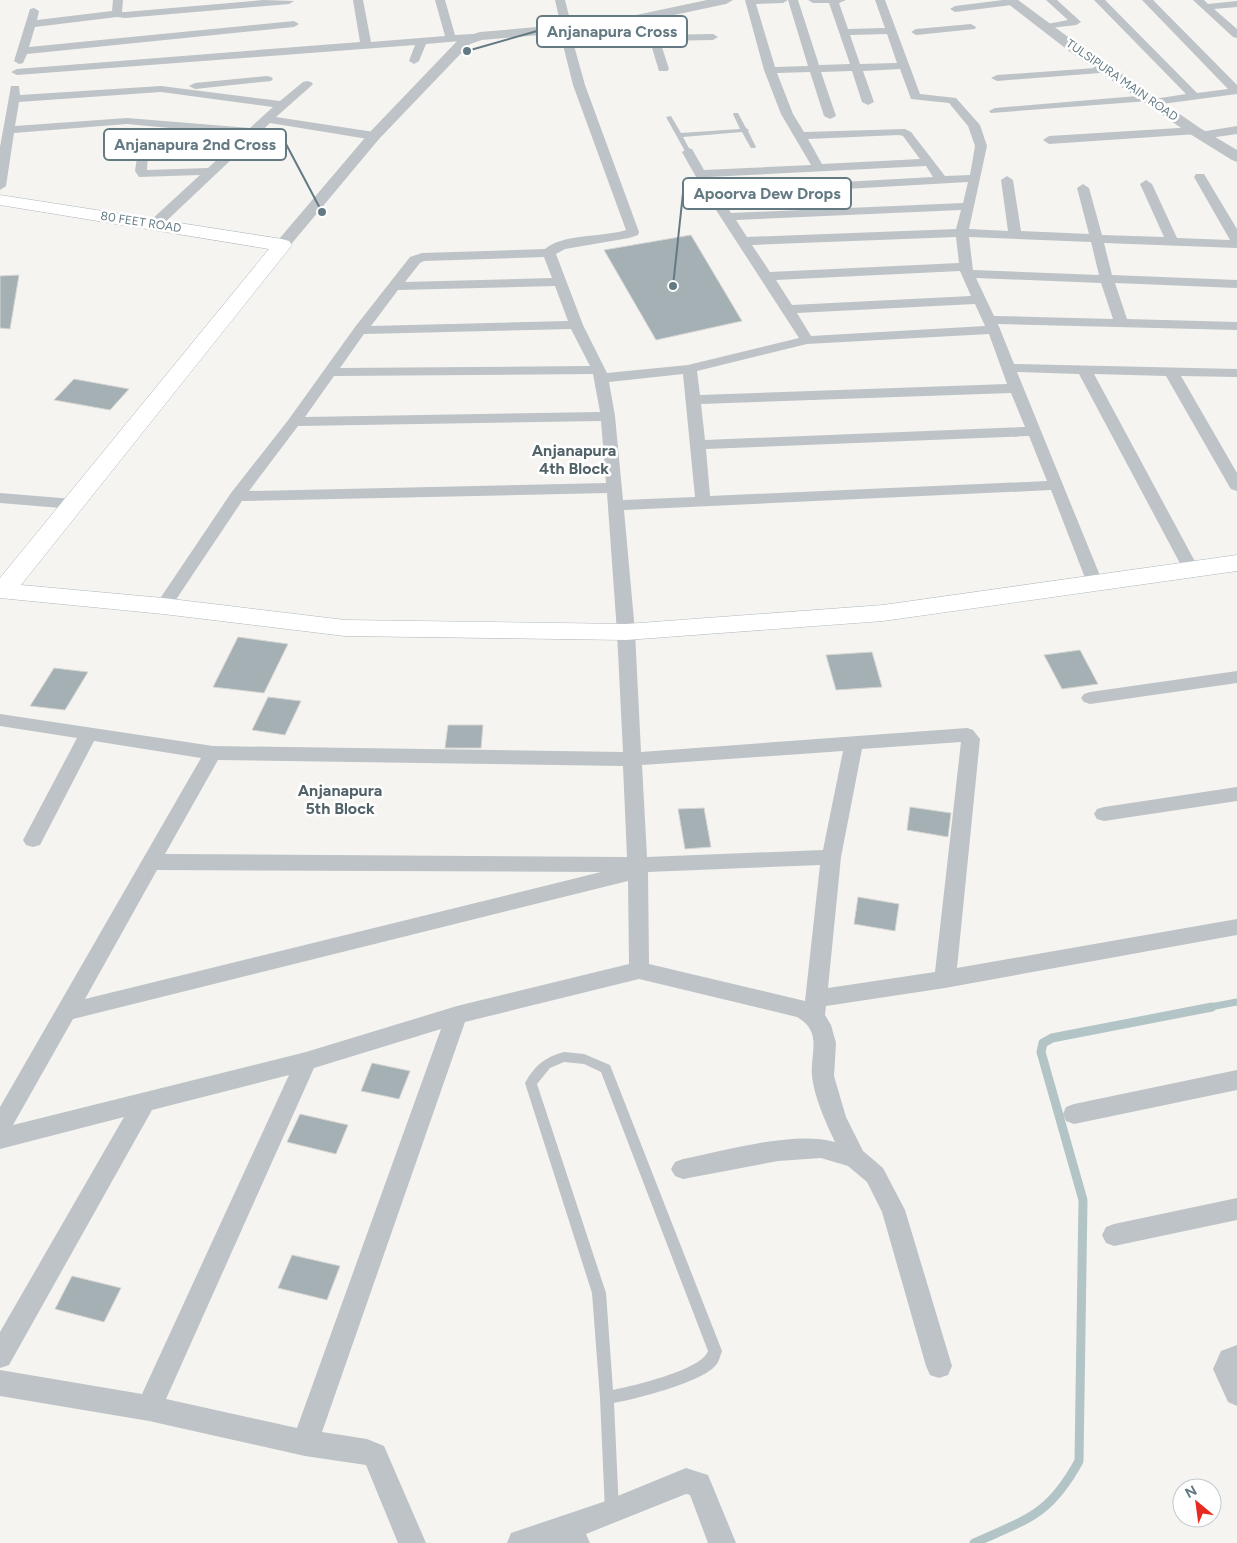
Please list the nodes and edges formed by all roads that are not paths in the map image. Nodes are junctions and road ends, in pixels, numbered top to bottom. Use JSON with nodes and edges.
{"nodes":[{"id":1,"x":118,"y":0,"type":"edge"},
{"id":2,"x":358,"y":0,"type":"edge"},
{"id":3,"x":440,"y":0,"type":"edge"},
{"id":4,"x":560,"y":0,"type":"edge"},
{"id":5,"x":726,"y":0,"type":"edge"},
{"id":6,"x":750,"y":0,"type":"edge"},
{"id":7,"x":783,"y":0,"type":"edge"},
{"id":8,"x":793,"y":0,"type":"edge"},
{"id":9,"x":813,"y":0,"type":"edge"},
{"id":10,"x":833,"y":0,"type":"edge"},
{"id":11,"x":841,"y":0,"type":"edge"},
{"id":12,"x":880,"y":0,"type":"edge"},
{"id":13,"x":947,"y":0,"type":"edge"},
{"id":14,"x":1051,"y":0,"type":"edge"},
{"id":15,"x":1100,"y":0,"type":"edge"},
{"id":16,"x":1147,"y":0,"type":"edge"},
{"id":17,"x":1012,"y":1,"type":"edge"},
{"id":18,"x":1202,"y":4,"type":"edge"},
{"id":19,"x":1237,"y":4,"type":"edge"},
{"id":20,"x":172,"y":5,"type":"edge"},
{"id":21,"x":955,"y":9,"type":"junction"},
{"id":22,"x":34,"y":11,"type":"dead end"},
{"id":23,"x":117,"y":14,"type":"junction"},
{"id":24,"x":648,"y":18,"type":"junction"},
{"id":25,"x":294,"y":21,"type":"edge"},
{"id":26,"x":30,"y":24,"type":"junction"},
{"id":27,"x":1046,"y":27,"type":"junction"},
{"id":28,"x":566,"y":28,"type":"junction"},
{"id":29,"x":891,"y":31,"type":"junction"},
{"id":30,"x":844,"y":32,"type":"junction"},
{"id":31,"x":916,"y":32,"type":"dead end"},
{"id":32,"x":1237,"y":35,"type":"edge"},
{"id":33,"x":713,"y":36,"type":"dead end"},
{"id":34,"x":472,"y":37,"type":"junction"},
{"id":35,"x":654,"y":38,"type":"junction"},
{"id":36,"x":451,"y":39,"type":"junction"},
{"id":37,"x":422,"y":41,"type":"junction"},
{"id":38,"x":366,"y":45,"type":"junction"},
{"id":39,"x":21,"y":51,"type":"junction"},
{"id":40,"x":414,"y":61,"type":"dead end"},
{"id":41,"x":904,"y":66,"type":"junction"},
{"id":42,"x":855,"y":68,"type":"junction"},
{"id":43,"x":663,"y":69,"type":"dead end"},
{"id":44,"x":814,"y":69,"type":"junction"},
{"id":45,"x":770,"y":70,"type":"junction"},
{"id":46,"x":1109,"y":70,"type":"junction"},
{"id":47,"x":17,"y":72,"type":"junction"},
{"id":48,"x":997,"y":78,"type":"dead end"},
{"id":49,"x":267,"y":79,"type":"dead end"},
{"id":50,"x":308,"y":84,"type":"dead end"},
{"id":51,"x":161,"y":89,"type":"junction"},
{"id":52,"x":1237,"y":91,"type":"edge"},
{"id":53,"x":1194,"y":96,"type":"junction"},
{"id":54,"x":14,"y":99,"type":"junction"},
{"id":55,"x":1151,"y":100,"type":"junction"},
{"id":56,"x":868,"y":102,"type":"dead end"},
{"id":57,"x":282,"y":104,"type":"junction"},
{"id":58,"x":994,"y":111,"type":"dead end"},
{"id":59,"x":736,"y":114,"type":"dead end"},
{"id":60,"x":830,"y":116,"type":"dead end"},
{"id":61,"x":669,"y":117,"type":"dead end"},
{"id":62,"x":268,"y":119,"type":"junction"},
{"id":63,"x":8,"y":130,"type":"junction"},
{"id":64,"x":746,"y":130,"type":"junction"},
{"id":65,"x":1237,"y":130,"type":"edge"},
{"id":66,"x":254,"y":132,"type":"junction"},
{"id":67,"x":1198,"y":133,"type":"junction"},
{"id":68,"x":679,"y":135,"type":"junction"},
{"id":69,"x":374,"y":136,"type":"junction"},
{"id":70,"x":802,"y":136,"type":"junction"},
{"id":71,"x":1049,"y":140,"type":"dead end"},
{"id":72,"x":753,"y":147,"type":"dead end"},
{"id":73,"x":688,"y":152,"type":"joint"},
{"id":74,"x":142,"y":154,"type":"dead end"},
{"id":75,"x":1237,"y":157,"type":"edge"},
{"id":76,"x":929,"y":162,"type":"junction"},
{"id":77,"x":818,"y":166,"type":"junction"},
{"id":78,"x":212,"y":171,"type":"junction"},
{"id":79,"x":700,"y":174,"type":"junction"},
{"id":80,"x":1200,"y":177,"type":"dead end"},
{"id":81,"x":975,"y":178,"type":"junction"},
{"id":82,"x":941,"y":179,"type":"junction"},
{"id":83,"x":1007,"y":180,"type":"dead end"},
{"id":84,"x":1146,"y":184,"type":"dead end"},
{"id":85,"x":0,"y":186,"type":"edge"},
{"id":86,"x":1083,"y":188,"type":"dead end"},
{"id":87,"x":711,"y":193,"type":"junction"},
{"id":88,"x":0,"y":200,"type":"edge"},
{"id":89,"x":969,"y":206,"type":"junction"},
{"id":90,"x":728,"y":217,"type":"junction"},
{"id":91,"x":155,"y":224,"type":"junction"},
{"id":92,"x":962,"y":233,"type":"junction"},
{"id":93,"x":1015,"y":236,"type":"junction"},
{"id":94,"x":1096,"y":239,"type":"junction"},
{"id":95,"x":1237,"y":240,"type":"edge"},
{"id":96,"x":744,"y":241,"type":"junction"},
{"id":97,"x":1173,"y":242,"type":"junction"},
{"id":98,"x":1237,"y":244,"type":"edge"},
{"id":99,"x":282,"y":245,"type":"junction"},
{"id":100,"x":549,"y":254,"type":"junction"},
{"id":101,"x":966,"y":271,"type":"junction"},
{"id":102,"x":768,"y":276,"type":"junction"},
{"id":103,"x":1107,"y":280,"type":"junction"},
{"id":104,"x":559,"y":282,"type":"junction"},
{"id":105,"x":1237,"y":284,"type":"edge"},
{"id":106,"x":394,"y":286,"type":"junction"},
{"id":107,"x":978,"y":300,"type":"junction"},
{"id":108,"x":789,"y":309,"type":"junction"},
{"id":109,"x":1121,"y":323,"type":"junction"},
{"id":110,"x":576,"y":325,"type":"junction"},
{"id":111,"x":991,"y":325,"type":"junction"},
{"id":112,"x":1237,"y":326,"type":"edge"},
{"id":113,"x":360,"y":330,"type":"junction"},
{"id":114,"x":807,"y":340,"type":"junction"},
{"id":115,"x":1009,"y":368,"type":"junction"},
{"id":116,"x":690,"y":369,"type":"junction"},
{"id":117,"x":1084,"y":369,"type":"junction"},
{"id":118,"x":330,"y":372,"type":"junction"},
{"id":119,"x":1172,"y":373,"type":"junction"},
{"id":120,"x":1237,"y":373,"type":"edge"},
{"id":121,"x":601,"y":374,"type":"junction"},
{"id":122,"x":1016,"y":388,"type":"junction"},
{"id":123,"x":694,"y":400,"type":"junction"},
{"id":124,"x":608,"y":416,"type":"junction"},
{"id":125,"x":294,"y":422,"type":"junction"},
{"id":126,"x":1035,"y":431,"type":"junction"},
{"id":127,"x":698,"y":445,"type":"junction"},
{"id":128,"x":1057,"y":485,"type":"junction"},
{"id":129,"x":1237,"y":486,"type":"edge"},
{"id":130,"x":615,"y":488,"type":"junction"},
{"id":131,"x":237,"y":496,"type":"junction"},
{"id":132,"x":0,"y":498,"type":"edge"},
{"id":133,"x":703,"y":500,"type":"junction"},
{"id":134,"x":73,"y":504,"type":"junction"},
{"id":135,"x":616,"y":505,"type":"junction"},
{"id":136,"x":1237,"y":563,"type":"edge"},
{"id":137,"x":1191,"y":569,"type":"junction"},
{"id":138,"x":1095,"y":583,"type":"junction"},
{"id":139,"x":1,"y":593,"type":"edge"},
{"id":140,"x":164,"y":606,"type":"junction"},
{"id":141,"x":626,"y":632,"type":"junction"},
{"id":142,"x":1237,"y":677,"type":"edge"},
{"id":143,"x":1090,"y":698,"type":"dead end"},
{"id":144,"x":0,"y":720,"type":"edge"},
{"id":145,"x":88,"y":734,"type":"junction"},
{"id":146,"x":854,"y":744,"type":"junction"},
{"id":147,"x":213,"y":753,"type":"junction"},
{"id":148,"x":633,"y":760,"type":"junction"},
{"id":149,"x":1237,"y":794,"type":"edge"},
{"id":150,"x":1104,"y":814,"type":"dead end"},
{"id":151,"x":33,"y":840,"type":"dead end"},
{"id":152,"x":831,"y":857,"type":"junction"},
{"id":153,"x":151,"y":862,"type":"junction"},
{"id":154,"x":637,"y":868,"type":"junction"},
{"id":155,"x":1237,"y":927,"type":"edge"},
{"id":156,"x":639,"y":970,"type":"junction"},
{"id":157,"x":946,"y":979,"type":"junction"},
{"id":158,"x":815,"y":1007,"type":"junction"},
{"id":159,"x":66,"y":1012,"type":"junction"},
{"id":160,"x":457,"y":1015,"type":"junction"},
{"id":161,"x":306,"y":1061,"type":"junction"},
{"id":162,"x":1237,"y":1080,"type":"edge"},
{"id":163,"x":145,"y":1102,"type":"junction"},
{"id":164,"x":1074,"y":1114,"type":"dead end"},
{"id":165,"x":0,"y":1128,"type":"edge"},
{"id":166,"x":0,"y":1139,"type":"edge"},
{"id":167,"x":855,"y":1158,"type":"junction"},
{"id":168,"x":683,"y":1169,"type":"dead end"},
{"id":169,"x":1237,"y":1208,"type":"edge"},
{"id":170,"x":1114,"y":1235,"type":"dead end"},
{"id":171,"x":0,"y":1356,"type":"edge"},
{"id":172,"x":1237,"y":1357,"type":"edge"},
{"id":173,"x":939,"y":1366,"type":"dead end"},
{"id":174,"x":0,"y":1383,"type":"edge"},
{"id":175,"x":1237,"y":1393,"type":"edge"},
{"id":176,"x":607,"y":1398,"type":"junction"},
{"id":177,"x":149,"y":1408,"type":"junction"},
{"id":178,"x":305,"y":1443,"type":"junction"},
{"id":179,"x":612,"y":1512,"type":"junction"},
{"id":180,"x":572,"y":1535,"type":"edge"},
{"id":181,"x":412,"y":1543,"type":"edge"},
{"id":182,"x":521,"y":1543,"type":"edge"},
{"id":183,"x":722,"y":1543,"type":"edge"}],
"edges":[{"from":1,"to":23,"type":"street"},
{"from":2,"to":38,"type":"street"},
{"from":3,"to":36,"type":"street"},
{"from":4,"to":28,"type":"street"},
{"from":5,"to":24,"type":"street"},
{"from":6,"to":7,"type":"street"},
{"from":6,"to":45,"type":"street"},
{"from":8,"to":44,"type":"street"},
{"from":9,"to":10,"type":"street"},
{"from":10,"to":11,"type":"street"},
{"from":10,"to":30,"type":"street"},
{"from":12,"to":29,"type":"street"},
{"from":13,"to":21,"type":"street"},
{"from":14,"to":27,"type":"street"},
{"from":15,"to":53,"type":"street"},
{"from":16,"to":52,"type":"street"},
{"from":17,"to":21,"type":"street"},
{"from":17,"to":27,"type":"street","name":"TULSIPURA MAIN ROAD"},
{"from":18,"to":19,"type":"street"},
{"from":18,"to":32,"type":"street"},
{"from":20,"to":23,"type":"street"},
{"from":20,"to":25,"type":"street"},
{"from":21,"to":31,"type":"street"},
{"from":22,"to":26,"type":"street"},
{"from":23,"to":26,"type":"street"},
{"from":24,"to":28,"type":"street"},
{"from":24,"to":35,"type":"street"},
{"from":25,"to":38,"type":"street"},
{"from":25,"to":39,"type":"street"},
{"from":25,"to":47,"type":"street"},
{"from":26,"to":39,"type":"street"},
{"from":27,"to":46,"type":"street","name":"TULSIPURA MAIN ROAD"},
{"from":28,"to":34,"type":"street"},
{"from":28,"to":100,"type":"street"},
{"from":29,"to":30,"type":"street"},
{"from":29,"to":41,"type":"street"},
{"from":30,"to":42,"type":"street"},
{"from":33,"to":35,"type":"street"},
{"from":34,"to":36,"type":"street"},
{"from":34,"to":69,"type":"street"},
{"from":35,"to":43,"type":"street"},
{"from":36,"to":37,"type":"street"},
{"from":37,"to":38,"type":"street"},
{"from":37,"to":40,"type":"street"},
{"from":39,"to":47,"type":"street"},
{"from":41,"to":42,"type":"street"},
{"from":41,"to":81,"type":"street"},
{"from":42,"to":44,"type":"street"},
{"from":42,"to":56,"type":"street"},
{"from":44,"to":45,"type":"street"},
{"from":44,"to":60,"type":"street"},
{"from":45,"to":70,"type":"street"},
{"from":46,"to":48,"type":"street"},
{"from":46,"to":55,"type":"street","name":"TULSIPURA MAIN ROAD"},
{"from":47,"to":54,"type":"street"},
{"from":49,"to":51,"type":"street"},
{"from":50,"to":57,"type":"street"},
{"from":51,"to":54,"type":"street"},
{"from":51,"to":57,"type":"street"},
{"from":52,"to":53,"type":"street"},
{"from":53,"to":55,"type":"street"},
{"from":54,"to":63,"type":"street"},
{"from":55,"to":58,"type":"street"},
{"from":55,"to":67,"type":"street","name":"TULSIPURA MAIN ROAD"},
{"from":57,"to":62,"type":"street"},
{"from":59,"to":64,"type":"lane"},
{"from":61,"to":68,"type":"lane"},
{"from":62,"to":66,"type":"street"},
{"from":62,"to":69,"type":"street"},
{"from":63,"to":66,"type":"street"},
{"from":63,"to":85,"type":"street"},
{"from":64,"to":68,"type":"lane"},
{"from":64,"to":72,"type":"lane"},
{"from":65,"to":67,"type":"street"},
{"from":66,"to":78,"type":"street"},
{"from":67,"to":71,"type":"street"},
{"from":67,"to":75,"type":"street","name":"TULSIPURA MAIN ROAD"},
{"from":68,"to":73,"type":"lane"},
{"from":69,"to":99,"type":"street"},
{"from":70,"to":76,"type":"street"},
{"from":70,"to":77,"type":"street"},
{"from":73,"to":79,"type":"street"},
{"from":74,"to":78,"type":"street"},
{"from":76,"to":77,"type":"street"},
{"from":76,"to":82,"type":"street"},
{"from":77,"to":79,"type":"street"},
{"from":78,"to":91,"type":"street"},
{"from":79,"to":87,"type":"street"},
{"from":80,"to":95,"type":"street"},
{"from":81,"to":82,"type":"street"},
{"from":81,"to":89,"type":"street"},
{"from":82,"to":87,"type":"street"},
{"from":83,"to":93,"type":"street"},
{"from":84,"to":97,"type":"street"},
{"from":86,"to":94,"type":"street"},
{"from":87,"to":90,"type":"street"},
{"from":88,"to":91,"type":"main road","name":"80 FEET ROAD"},
{"from":89,"to":90,"type":"street"},
{"from":89,"to":92,"type":"street"},
{"from":90,"to":96,"type":"street"},
{"from":91,"to":99,"type":"main road","name":"80 FEET ROAD"},
{"from":92,"to":93,"type":"street"},
{"from":92,"to":96,"type":"street"},
{"from":92,"to":101,"type":"street"},
{"from":93,"to":94,"type":"street"},
{"from":94,"to":97,"type":"street"},
{"from":94,"to":103,"type":"street"},
{"from":96,"to":102,"type":"street"},
{"from":97,"to":98,"type":"street"},
{"from":99,"to":134,"type":"main road"},
{"from":100,"to":104,"type":"street"},
{"from":100,"to":106,"type":"street"},
{"from":101,"to":102,"type":"street"},
{"from":101,"to":103,"type":"street"},
{"from":101,"to":107,"type":"street"},
{"from":102,"to":108,"type":"street"},
{"from":103,"to":105,"type":"street"},
{"from":103,"to":109,"type":"street"},
{"from":104,"to":106,"type":"street"},
{"from":104,"to":110,"type":"street"},
{"from":106,"to":113,"type":"street"},
{"from":107,"to":108,"type":"street"},
{"from":107,"to":111,"type":"street"},
{"from":108,"to":114,"type":"street"},
{"from":109,"to":111,"type":"street"},
{"from":109,"to":112,"type":"street"},
{"from":110,"to":113,"type":"street"},
{"from":110,"to":121,"type":"street"},
{"from":111,"to":114,"type":"street"},
{"from":111,"to":115,"type":"street"},
{"from":113,"to":118,"type":"street"},
{"from":114,"to":116,"type":"street"},
{"from":115,"to":117,"type":"street"},
{"from":115,"to":122,"type":"street"},
{"from":116,"to":121,"type":"street"},
{"from":116,"to":123,"type":"street"},
{"from":117,"to":119,"type":"street"},
{"from":117,"to":137,"type":"street"},
{"from":118,"to":121,"type":"street"},
{"from":118,"to":125,"type":"street"},
{"from":119,"to":120,"type":"street"},
{"from":119,"to":129,"type":"street"},
{"from":121,"to":124,"type":"street"},
{"from":122,"to":123,"type":"street"},
{"from":122,"to":126,"type":"street"},
{"from":123,"to":127,"type":"street"},
{"from":124,"to":125,"type":"street"},
{"from":124,"to":130,"type":"street"},
{"from":125,"to":131,"type":"street"},
{"from":126,"to":127,"type":"street"},
{"from":126,"to":128,"type":"street"},
{"from":127,"to":133,"type":"street"},
{"from":128,"to":133,"type":"street"},
{"from":128,"to":138,"type":"street"},
{"from":130,"to":131,"type":"street"},
{"from":130,"to":135,"type":"street"},
{"from":131,"to":140,"type":"street"},
{"from":132,"to":134,"type":"street"},
{"from":133,"to":135,"type":"street"},
{"from":134,"to":139,"type":"main road"},
{"from":135,"to":141,"type":"street"},
{"from":136,"to":137,"type":"main road"},
{"from":137,"to":138,"type":"main road"},
{"from":138,"to":141,"type":"main road"},
{"from":139,"to":140,"type":"main road"},
{"from":140,"to":141,"type":"main road"},
{"from":141,"to":148,"type":"street"},
{"from":142,"to":143,"type":"street"},
{"from":144,"to":145,"type":"street"},
{"from":145,"to":147,"type":"street"},
{"from":145,"to":151,"type":"street"},
{"from":146,"to":148,"type":"street"},
{"from":146,"to":152,"type":"street"},
{"from":146,"to":157,"type":"street"},
{"from":147,"to":148,"type":"street"},
{"from":147,"to":153,"type":"street"},
{"from":148,"to":154,"type":"street"},
{"from":149,"to":150,"type":"street"},
{"from":152,"to":154,"type":"street"},
{"from":152,"to":158,"type":"street"},
{"from":153,"to":154,"type":"street"},
{"from":153,"to":159,"type":"street"},
{"from":154,"to":156,"type":"street"},
{"from":154,"to":159,"type":"street"},
{"from":155,"to":157,"type":"street"},
{"from":156,"to":158,"type":"street"},
{"from":156,"to":160,"type":"street"},
{"from":157,"to":158,"type":"street"},
{"from":158,"to":167,"type":"street"},
{"from":159,"to":165,"type":"street"},
{"from":160,"to":161,"type":"street"},
{"from":160,"to":178,"type":"street"},
{"from":161,"to":163,"type":"street"},
{"from":161,"to":177,"type":"street"},
{"from":162,"to":164,"type":"street"},
{"from":163,"to":166,"type":"street"},
{"from":163,"to":171,"type":"street"},
{"from":167,"to":168,"type":"street"},
{"from":167,"to":173,"type":"street"},
{"from":169,"to":170,"type":"street"},
{"from":172,"to":175,"type":"street"},
{"from":174,"to":177,"type":"street"},
{"from":176,"to":176,"type":"lane"},
{"from":176,"to":179,"type":"lane"},
{"from":177,"to":178,"type":"street"},
{"from":178,"to":181,"type":"street"},
{"from":179,"to":180,"type":"street"},
{"from":179,"to":183,"type":"street"},
{"from":180,"to":182,"type":"street"}]}
